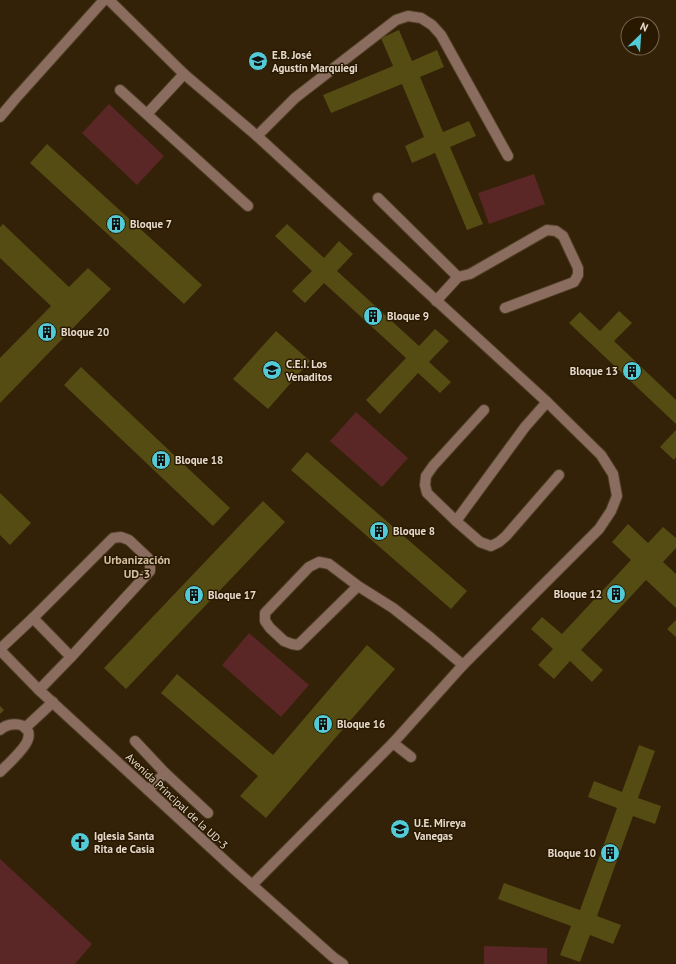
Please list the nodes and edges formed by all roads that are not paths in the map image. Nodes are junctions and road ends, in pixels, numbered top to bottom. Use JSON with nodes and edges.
{"nodes":[{"id":1,"x":104,"y":0,"type":"edge"},
{"id":2,"x":109,"y":0,"type":"edge"},
{"id":3,"x":184,"y":74,"type":"junction"},
{"id":4,"x":120,"y":90,"type":"dead end"},
{"id":5,"x":147,"y":114,"type":"junction"},
{"id":6,"x":0,"y":117,"type":"edge"},
{"id":7,"x":257,"y":136,"type":"junction"},
{"id":8,"x":508,"y":156,"type":"dead end"},
{"id":9,"x":378,"y":198,"type":"dead end"},
{"id":10,"x":248,"y":206,"type":"dead end"},
{"id":11,"x":458,"y":277,"type":"junction"},
{"id":12,"x":436,"y":301,"type":"junction"},
{"id":13,"x":505,"y":308,"type":"dead end"},
{"id":14,"x":547,"y":402,"type":"junction"},
{"id":15,"x":484,"y":410,"type":"dead end"},
{"id":16,"x":559,"y":475,"type":"dead end"},
{"id":17,"x":456,"y":521,"type":"junction"},
{"id":18,"x":358,"y":586,"type":"junction"},
{"id":19,"x":33,"y":618,"type":"junction"},
{"id":20,"x":0,"y":650,"type":"edge"},
{"id":21,"x":71,"y":657,"type":"junction"},
{"id":22,"x":463,"y":665,"type":"junction"},
{"id":23,"x":39,"y":690,"type":"junction"},
{"id":24,"x":53,"y":702,"type":"junction"},
{"id":25,"x":26,"y":728,"type":"junction"},
{"id":26,"x":0,"y":730,"type":"edge"},
{"id":27,"x":135,"y":741,"type":"dead end"},
{"id":28,"x":393,"y":743,"type":"junction"},
{"id":29,"x":411,"y":757,"type":"dead end"},
{"id":30,"x":0,"y":772,"type":"edge"},
{"id":31,"x":165,"y":773,"type":"junction"},
{"id":32,"x":148,"y":790,"type":"junction"},
{"id":33,"x":208,"y":813,"type":"dead end"},
{"id":34,"x":252,"y":885,"type":"junction"},
{"id":35,"x":343,"y":964,"type":"edge"}],
"edges":[{"from":1,"to":6,"type":"street"},
{"from":2,"to":3,"type":"street"},
{"from":3,"to":5,"type":"street"},
{"from":3,"to":7,"type":"street"},
{"from":4,"to":5,"type":"street"},
{"from":5,"to":10,"type":"street"},
{"from":7,"to":8,"type":"street"},
{"from":7,"to":12,"type":"street"},
{"from":9,"to":11,"type":"street"},
{"from":11,"to":12,"type":"street"},
{"from":11,"to":13,"type":"street"},
{"from":12,"to":14,"type":"street"},
{"from":14,"to":17,"type":"street"},
{"from":14,"to":22,"type":"street"},
{"from":15,"to":17,"type":"street"},
{"from":16,"to":17,"type":"street"},
{"from":18,"to":18,"type":"street"},
{"from":18,"to":22,"type":"street"},
{"from":19,"to":20,"type":"street"},
{"from":19,"to":21,"type":"street"},
{"from":19,"to":21,"type":"street"},
{"from":20,"to":23,"type":"street","name":"Avenida Principal de la UD-3"},
{"from":21,"to":23,"type":"street"},
{"from":22,"to":28,"type":"street"},
{"from":23,"to":24,"type":"street","name":"Avenida Principal de la UD-3"},
{"from":24,"to":25,"type":"street"},
{"from":24,"to":32,"type":"street","name":"Avenida Principal de la UD-3"},
{"from":25,"to":26,"type":"street"},
{"from":25,"to":30,"type":"street"},
{"from":27,"to":31,"type":"street"},
{"from":28,"to":29,"type":"street"},
{"from":28,"to":34,"type":"street"},
{"from":31,"to":32,"type":"street"},
{"from":31,"to":33,"type":"street"},
{"from":32,"to":34,"type":"street","name":"Avenida Principal de la UD-3"},
{"from":34,"to":35,"type":"street","name":"Avenida Principal de la UD-3"}]}
